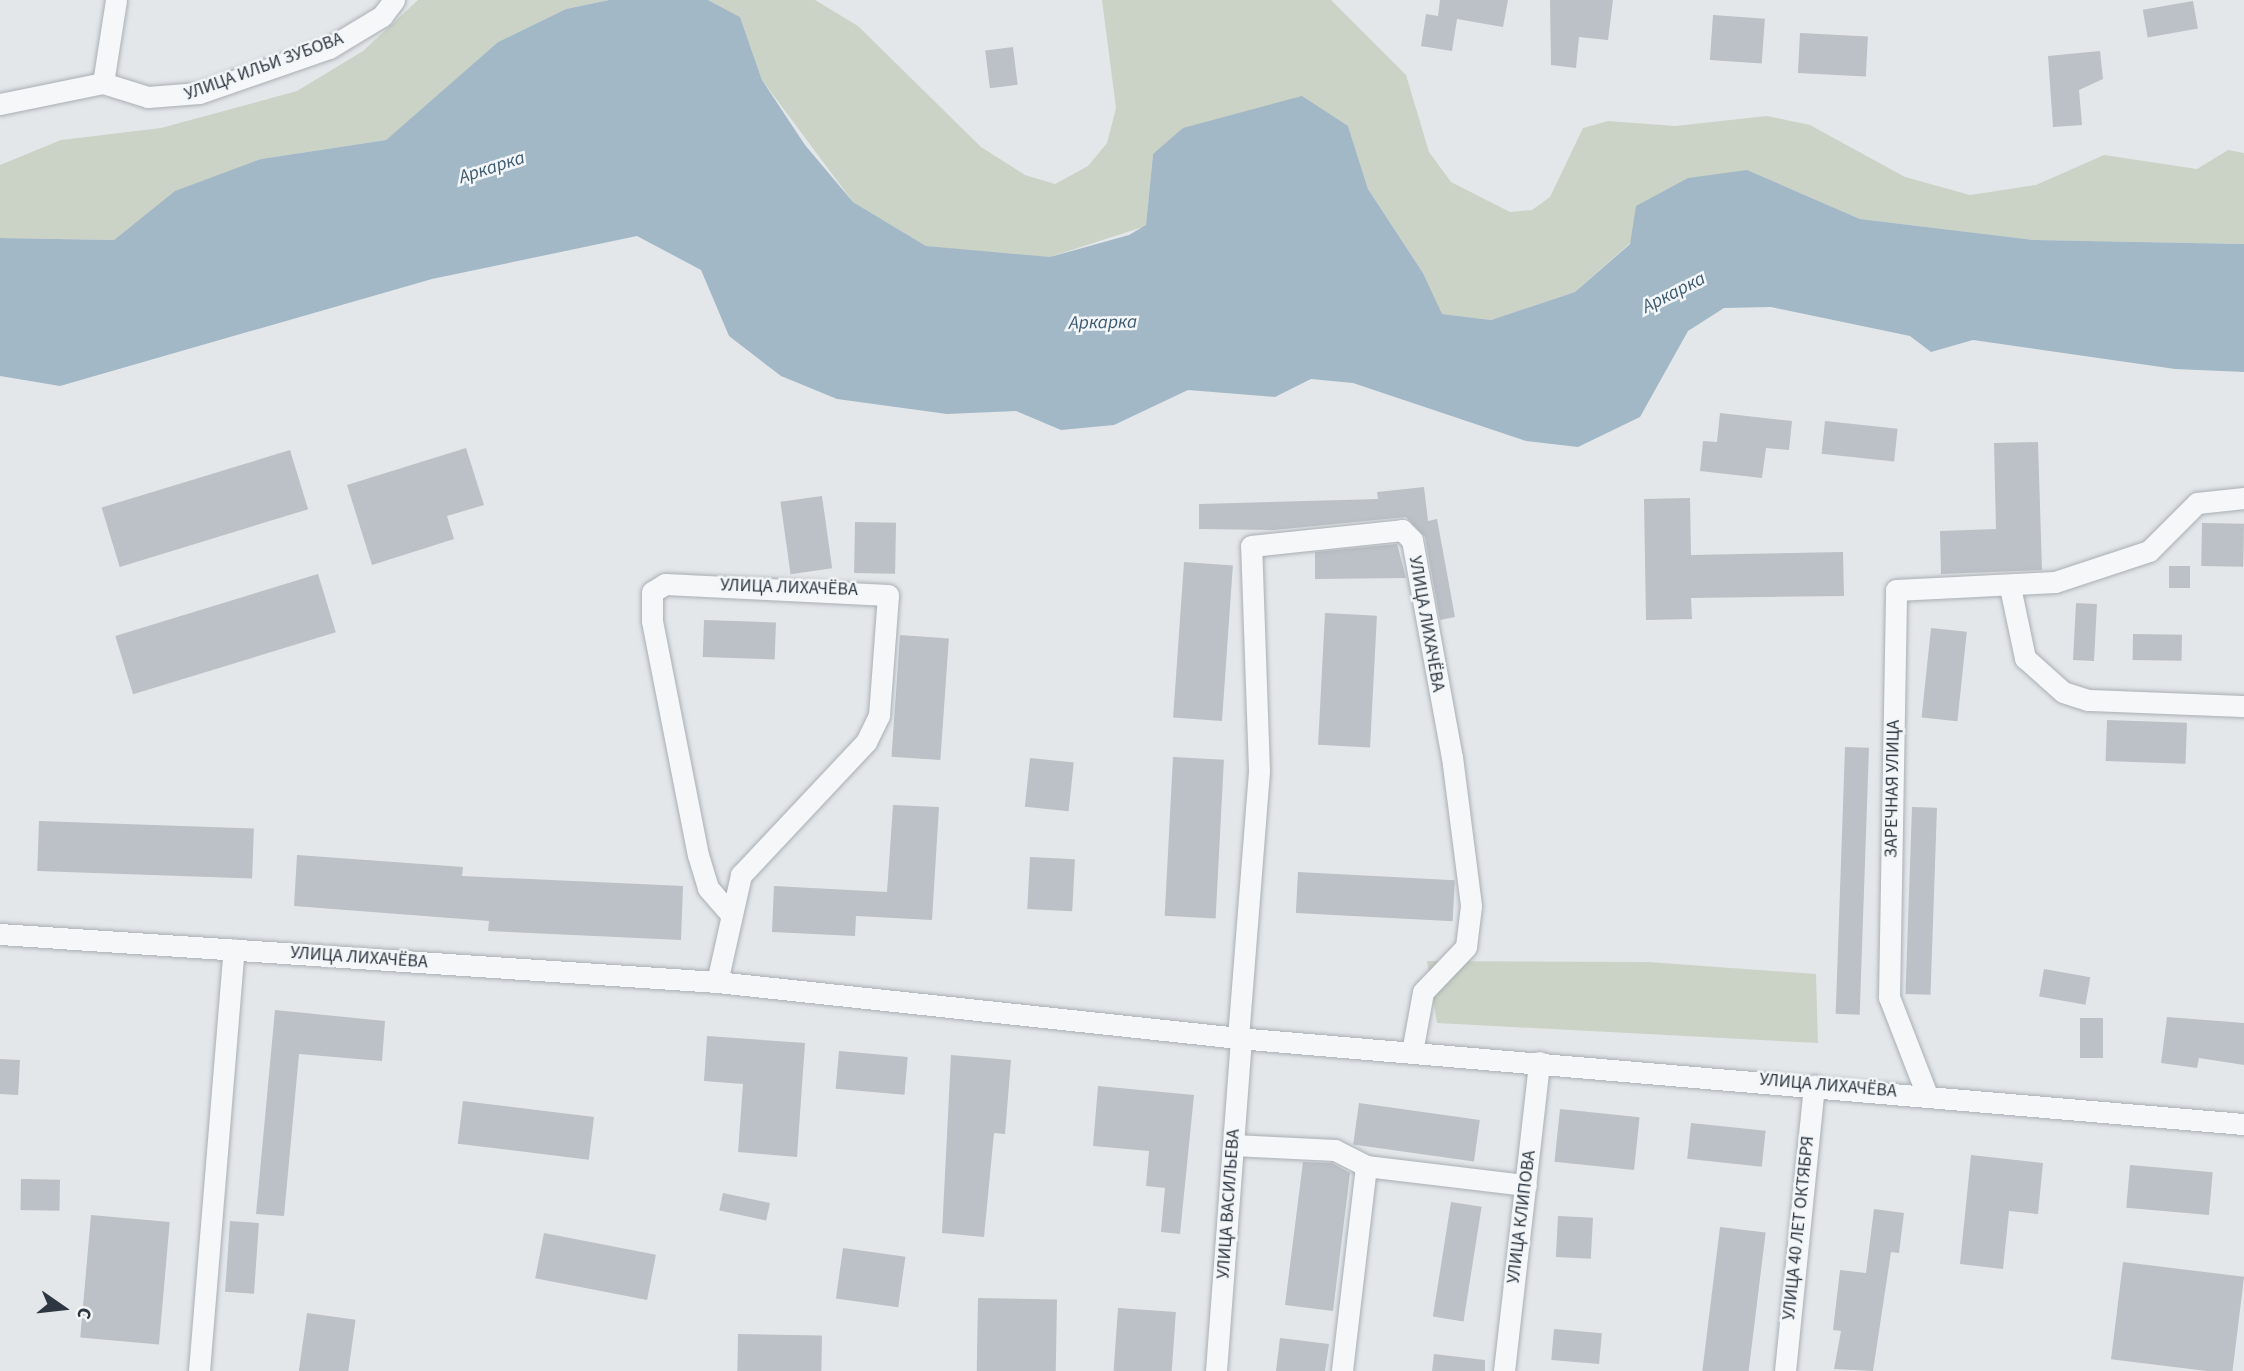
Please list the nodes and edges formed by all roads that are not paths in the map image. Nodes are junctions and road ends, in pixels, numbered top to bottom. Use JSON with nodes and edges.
{"nodes":[{"id":1,"x":116,"y":0,"type":"edge"},
{"id":2,"x":394,"y":0,"type":"edge"},
{"id":3,"x":103,"y":83,"type":"junction"},
{"id":4,"x":0,"y":104,"type":"edge"},
{"id":5,"x":2244,"y":498,"type":"edge"},
{"id":6,"x":2010,"y":587,"type":"junction"},
{"id":7,"x":2244,"y":706,"type":"edge"},
{"id":8,"x":729,"y":912,"type":"junction"},
{"id":9,"x":0,"y":934,"type":"edge"},
{"id":10,"x":234,"y":949,"type":"junction"},
{"id":11,"x":717,"y":982,"type":"junction"},
{"id":12,"x":1239,"y":1038,"type":"junction"},
{"id":13,"x":1412,"y":1052,"type":"junction"},
{"id":14,"x":1539,"y":1062,"type":"junction"},
{"id":15,"x":1814,"y":1085,"type":"junction"},
{"id":16,"x":1927,"y":1095,"type":"junction"},
{"id":17,"x":2244,"y":1124,"type":"edge"},
{"id":18,"x":1234,"y":1145,"type":"junction"},
{"id":19,"x":1366,"y":1166,"type":"junction"},
{"id":20,"x":1526,"y":1185,"type":"junction"},
{"id":21,"x":199,"y":1371,"type":"edge"},
{"id":22,"x":1216,"y":1371,"type":"edge"},
{"id":23,"x":1342,"y":1371,"type":"edge"},
{"id":24,"x":1504,"y":1371,"type":"edge"},
{"id":25,"x":1785,"y":1371,"type":"edge"}],
"edges":[{"from":1,"to":3,"type":"street"},
{"from":2,"to":3,"type":"street","name":"УЛИЦА ИЛЬИ ЗУБОВА"},
{"from":3,"to":4,"type":"street","name":"УЛИЦА ИЛЬИ ЗУБОВА"},
{"from":5,"to":6,"type":"street","name":"ЗАРЕЧНАЯ УЛИЦА"},
{"from":6,"to":7,"type":"street"},
{"from":6,"to":16,"type":"street","name":"ЗАРЕЧНАЯ УЛИЦА"},
{"from":8,"to":8,"type":"street","name":"УЛИЦА ЛИХАЧЁВА"},
{"from":8,"to":11,"type":"street","name":"УЛИЦА ЛИХАЧЁВА"},
{"from":9,"to":10,"type":"street","name":"УЛИЦА ЛИХАЧЁВА"},
{"from":10,"to":11,"type":"street","name":"УЛИЦА ЛИХАЧЁВА"},
{"from":10,"to":21,"type":"street"},
{"from":11,"to":12,"type":"street","name":"УЛИЦА ЛИХАЧЁВА"},
{"from":12,"to":13,"type":"street","name":"УЛИЦА ЛИХАЧЁВА"},
{"from":12,"to":13,"type":"street","name":"УЛИЦА ЛИХАЧЁВА"},
{"from":12,"to":18,"type":"street","name":"УЛИЦА ВАСИЛЬЕВА"},
{"from":13,"to":14,"type":"street","name":"УЛИЦА ЛИХАЧЁВА"},
{"from":14,"to":15,"type":"street","name":"УЛИЦА ЛИХАЧЁВА"},
{"from":14,"to":20,"type":"street","name":"УЛИЦА КЛИПОВА"},
{"from":15,"to":16,"type":"street","name":"УЛИЦА ЛИХАЧЁВА"},
{"from":15,"to":25,"type":"street","name":"УЛИЦА 40 ЛЕТ ОКТЯБРЯ"},
{"from":16,"to":17,"type":"street","name":"УЛИЦА ЛИХАЧЁВА"},
{"from":18,"to":19,"type":"street"},
{"from":18,"to":22,"type":"street","name":"УЛИЦА ВАСИЛЬЕВА"},
{"from":19,"to":20,"type":"street"},
{"from":19,"to":23,"type":"street"},
{"from":20,"to":24,"type":"street","name":"УЛИЦА КЛИПОВА"}]}
